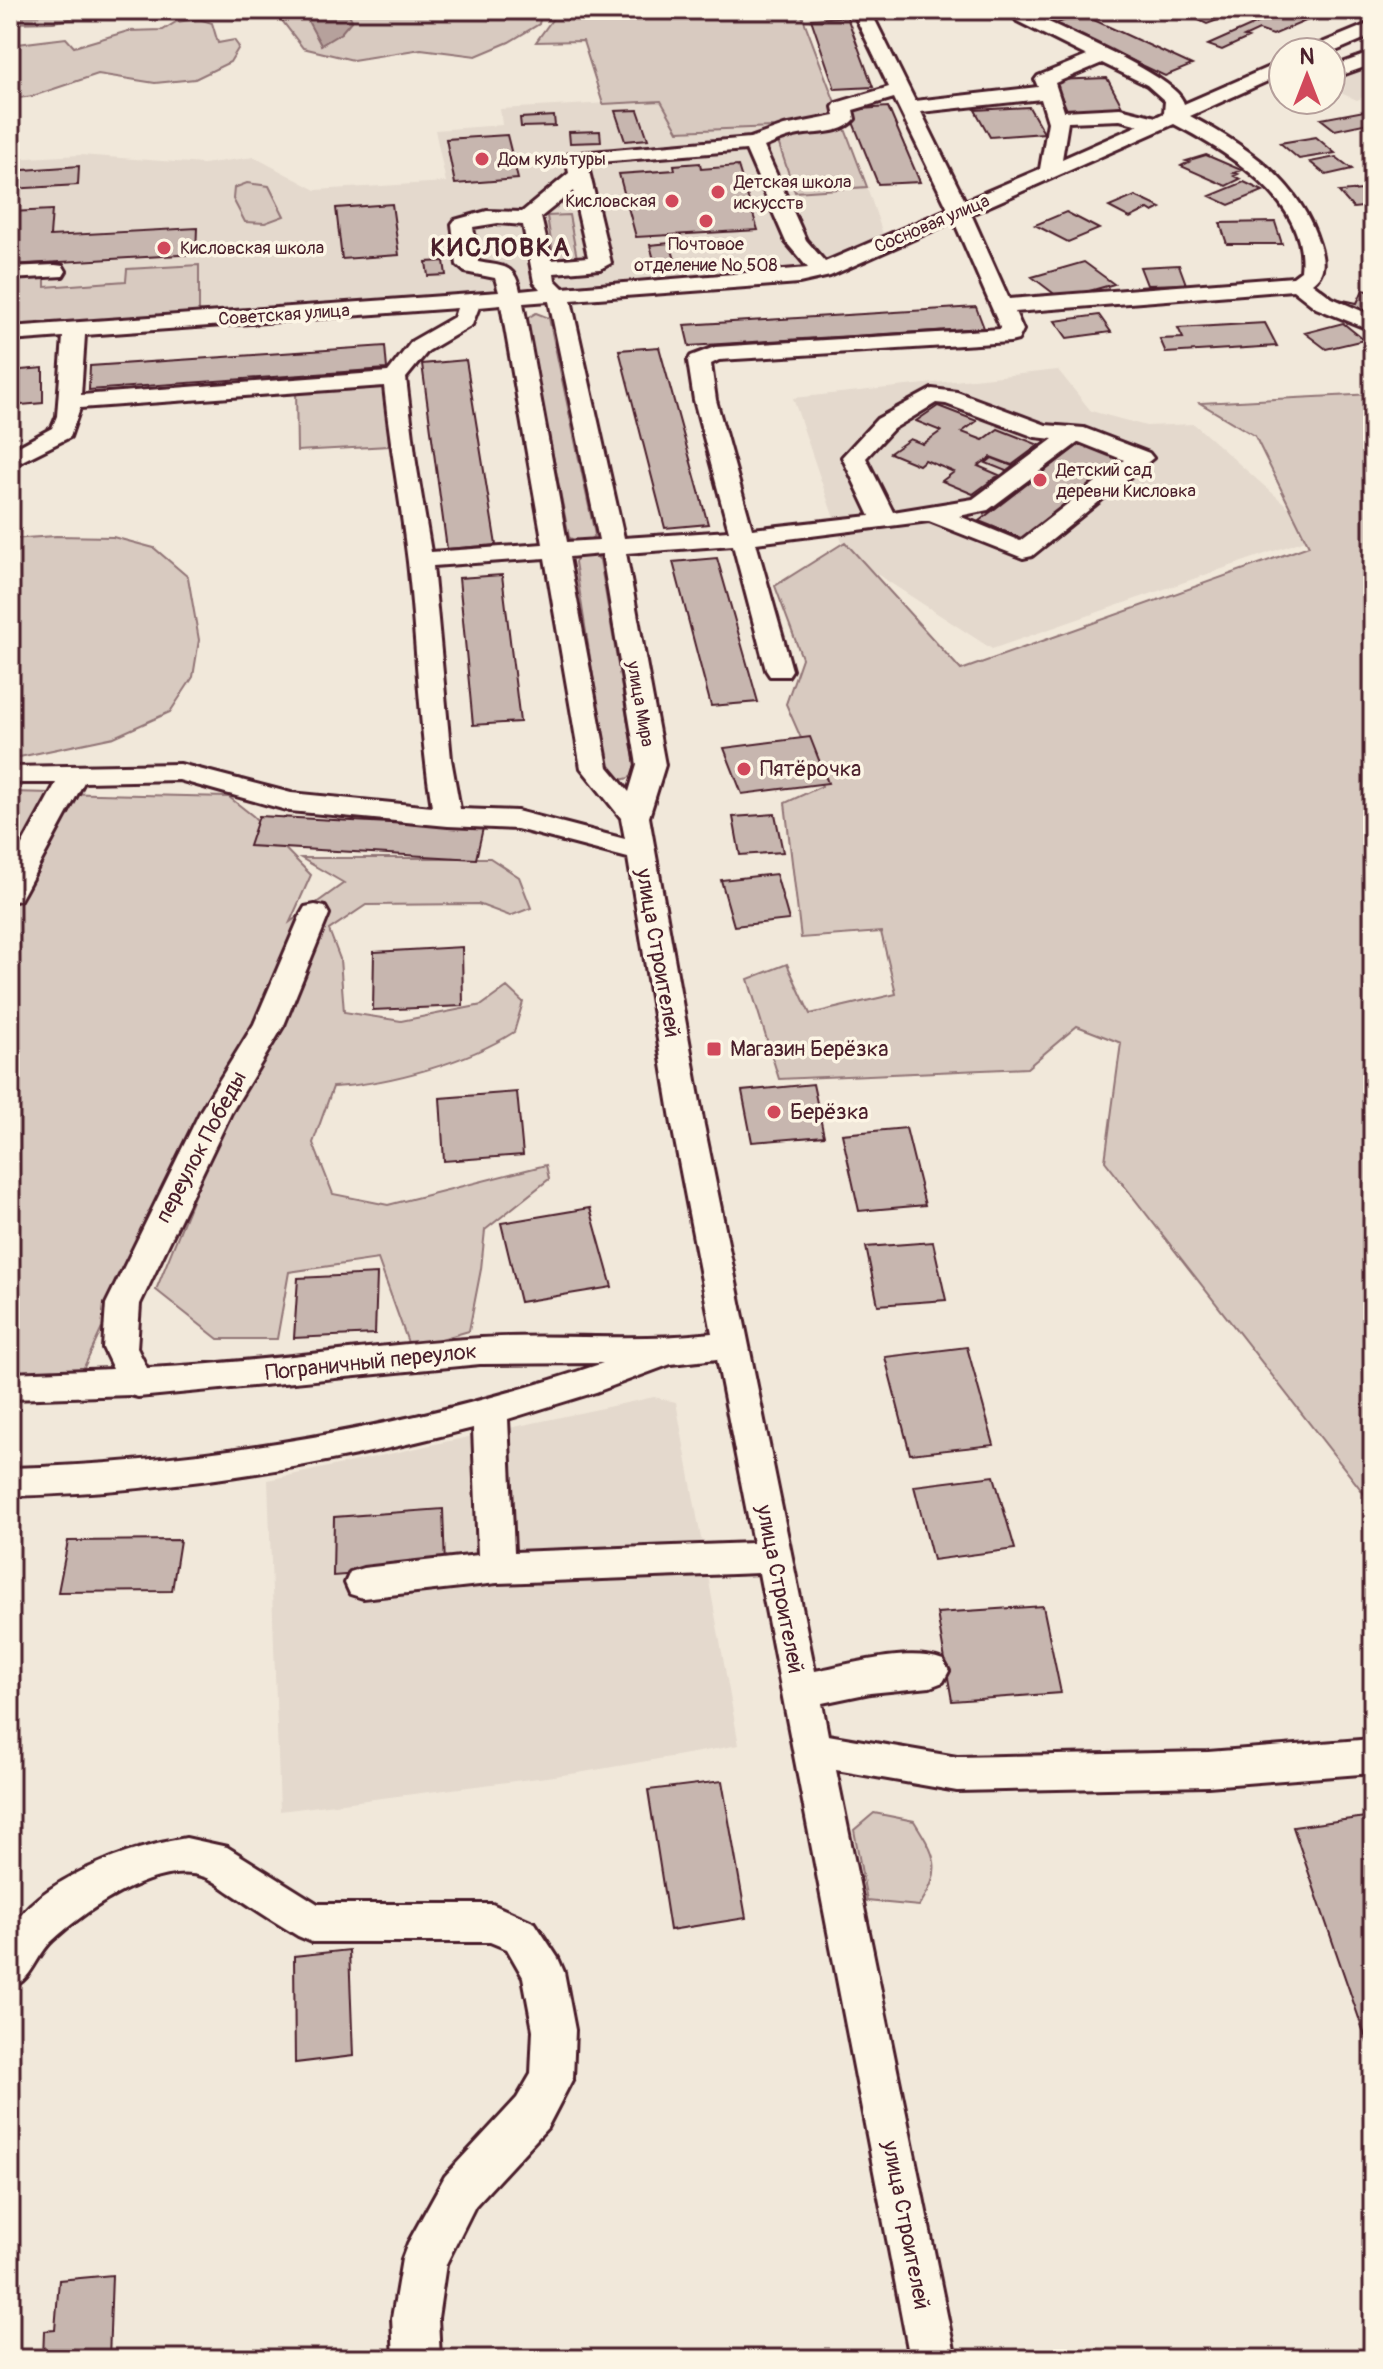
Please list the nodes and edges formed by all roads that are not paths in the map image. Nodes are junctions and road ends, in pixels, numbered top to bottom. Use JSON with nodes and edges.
{"nodes":[{"id":1,"x":861,"y":10,"type":"edge"},
{"id":2,"x":1027,"y":14,"type":"edge"},
{"id":3,"x":1367,"y":34,"type":"edge"},
{"id":4,"x":1347,"y":41,"type":"edge"},
{"id":5,"x":1103,"y":56,"type":"junction"},
{"id":6,"x":1373,"y":58,"type":"edge"},
{"id":7,"x":1347,"y":67,"type":"edge"},
{"id":8,"x":1267,"y":75,"type":"edge"},
{"id":9,"x":1049,"y":92,"type":"junction"},
{"id":10,"x":905,"y":99,"type":"junction"},
{"id":11,"x":1056,"y":117,"type":"junction"},
{"id":12,"x":1166,"y":119,"type":"junction"},
{"id":13,"x":753,"y":144,"type":"junction"},
{"id":14,"x":1050,"y":172,"type":"junction"},
{"id":15,"x":580,"y":175,"type":"junction"},
{"id":16,"x":960,"y":212,"type":"junction"},
{"id":17,"x":527,"y":218,"type":"junction"},
{"id":18,"x":542,"y":267,"type":"junction"},
{"id":19,"x":55,"y":271,"type":"dead end"},
{"id":20,"x":822,"y":271,"type":"junction"},
{"id":21,"x":10,"y":273,"type":"edge"},
{"id":22,"x":1298,"y":283,"type":"junction"},
{"id":23,"x":559,"y":296,"type":"junction"},
{"id":24,"x":511,"y":299,"type":"junction"},
{"id":25,"x":470,"y":302,"type":"junction"},
{"id":26,"x":1003,"y":306,"type":"junction"},
{"id":27,"x":1373,"y":324,"type":"edge"},
{"id":28,"x":74,"y":330,"type":"junction"},
{"id":29,"x":10,"y":334,"type":"edge"},
{"id":30,"x":395,"y":378,"type":"junction"},
{"id":31,"x":67,"y":400,"type":"junction"},
{"id":32,"x":1076,"y":433,"type":"junction"},
{"id":33,"x":10,"y":460,"type":"edge"},
{"id":34,"x":931,"y":513,"type":"junction"},
{"id":35,"x":885,"y":521,"type":"junction"},
{"id":36,"x":743,"y":537,"type":"junction"},
{"id":37,"x":613,"y":546,"type":"junction"},
{"id":38,"x":556,"y":549,"type":"junction"},
{"id":39,"x":420,"y":560,"type":"junction"},
{"id":40,"x":779,"y":670,"type":"dead end"},
{"id":41,"x":10,"y":775,"type":"edge"},
{"id":42,"x":74,"y":775,"type":"junction"},
{"id":43,"x":448,"y":817,"type":"junction"},
{"id":44,"x":638,"y":834,"type":"junction"},
{"id":45,"x":10,"y":893,"type":"edge"},
{"id":46,"x":315,"y":914,"type":"dead end"},
{"id":47,"x":732,"y":1344,"type":"junction"},
{"id":48,"x":670,"y":1351,"type":"junction"},
{"id":49,"x":138,"y":1384,"type":"junction"},
{"id":50,"x":10,"y":1386,"type":"edge"},
{"id":51,"x":490,"y":1410,"type":"junction"},
{"id":52,"x":10,"y":1482,"type":"edge"},
{"id":53,"x":773,"y":1557,"type":"junction"},
{"id":54,"x":497,"y":1568,"type":"junction"},
{"id":55,"x":363,"y":1583,"type":"dead end"},
{"id":56,"x":930,"y":1671,"type":"dead end"},
{"id":57,"x":800,"y":1691,"type":"junction"},
{"id":58,"x":811,"y":1749,"type":"junction"},
{"id":59,"x":1373,"y":1756,"type":"edge"},
{"id":60,"x":10,"y":1969,"type":"edge"},
{"id":61,"x":417,"y":2359,"type":"edge"},
{"id":62,"x":933,"y":2359,"type":"edge"}],
"edges":[{"from":1,"to":10,"type":"street"},
{"from":2,"to":5,"type":"street"},
{"from":3,"to":4,"type":"street"},
{"from":5,"to":9,"type":"street"},
{"from":5,"to":12,"type":"street"},
{"from":6,"to":7,"type":"street"},
{"from":8,"to":12,"type":"street","name":"Сосновая улица"},
{"from":9,"to":10,"type":"street"},
{"from":9,"to":11,"type":"street"},
{"from":10,"to":13,"type":"street"},
{"from":10,"to":16,"type":"street"},
{"from":11,"to":12,"type":"street"},
{"from":11,"to":14,"type":"street"},
{"from":12,"to":14,"type":"street","name":"Сосновая улица"},
{"from":12,"to":22,"type":"street"},
{"from":13,"to":15,"type":"street"},
{"from":13,"to":20,"type":"street"},
{"from":14,"to":16,"type":"street","name":"Сосновая улица"},
{"from":15,"to":17,"type":"street"},
{"from":15,"to":18,"type":"street"},
{"from":16,"to":20,"type":"street","name":"Сосновая улица"},
{"from":16,"to":26,"type":"street"},
{"from":17,"to":18,"type":"street"},
{"from":17,"to":24,"type":"street"},
{"from":18,"to":23,"type":"street","name":"улица Мира"},
{"from":19,"to":21,"type":"street"},
{"from":20,"to":23,"type":"street","name":"Сосновая улица"},
{"from":22,"to":26,"type":"street"},
{"from":22,"to":27,"type":"street"},
{"from":23,"to":24,"type":"street","name":"Советская улица"},
{"from":23,"to":37,"type":"street","name":"улица Мира"},
{"from":24,"to":25,"type":"street","name":"Советская улица"},
{"from":24,"to":38,"type":"street"},
{"from":25,"to":28,"type":"street","name":"Советская улица"},
{"from":25,"to":30,"type":"street"},
{"from":26,"to":36,"type":"street"},
{"from":28,"to":29,"type":"street","name":"Советская улица"},
{"from":28,"to":31,"type":"street"},
{"from":30,"to":31,"type":"street"},
{"from":30,"to":39,"type":"street"},
{"from":31,"to":33,"type":"street"},
{"from":32,"to":34,"type":"street"},
{"from":32,"to":34,"type":"street"},
{"from":32,"to":35,"type":"street"},
{"from":34,"to":35,"type":"street"},
{"from":35,"to":36,"type":"street"},
{"from":36,"to":37,"type":"street"},
{"from":36,"to":40,"type":"street"},
{"from":37,"to":38,"type":"street"},
{"from":37,"to":44,"type":"street","name":"улица Мира"},
{"from":38,"to":39,"type":"street"},
{"from":38,"to":44,"type":"street"},
{"from":39,"to":43,"type":"street"},
{"from":41,"to":42,"type":"street"},
{"from":42,"to":43,"type":"street"},
{"from":42,"to":45,"type":"street"},
{"from":43,"to":44,"type":"street"},
{"from":44,"to":47,"type":"street","name":"улица Строителей"},
{"from":46,"to":49,"type":"street","name":"переулок Победы"},
{"from":47,"to":48,"type":"street","name":"Пограничный переулок"},
{"from":47,"to":53,"type":"street","name":"улица Строителей"},
{"from":48,"to":49,"type":"street","name":"Пограничный переулок"},
{"from":48,"to":51,"type":"street"},
{"from":49,"to":50,"type":"street","name":"Пограничный переулок"},
{"from":51,"to":52,"type":"street"},
{"from":51,"to":54,"type":"street"},
{"from":53,"to":54,"type":"street"},
{"from":53,"to":57,"type":"street","name":"улица Строителей"},
{"from":54,"to":55,"type":"street"},
{"from":56,"to":57,"type":"street"},
{"from":57,"to":58,"type":"street","name":"улица Строителей"},
{"from":58,"to":59,"type":"street"},
{"from":58,"to":62,"type":"street","name":"улица Строителей"},
{"from":60,"to":61,"type":"street"}]}
